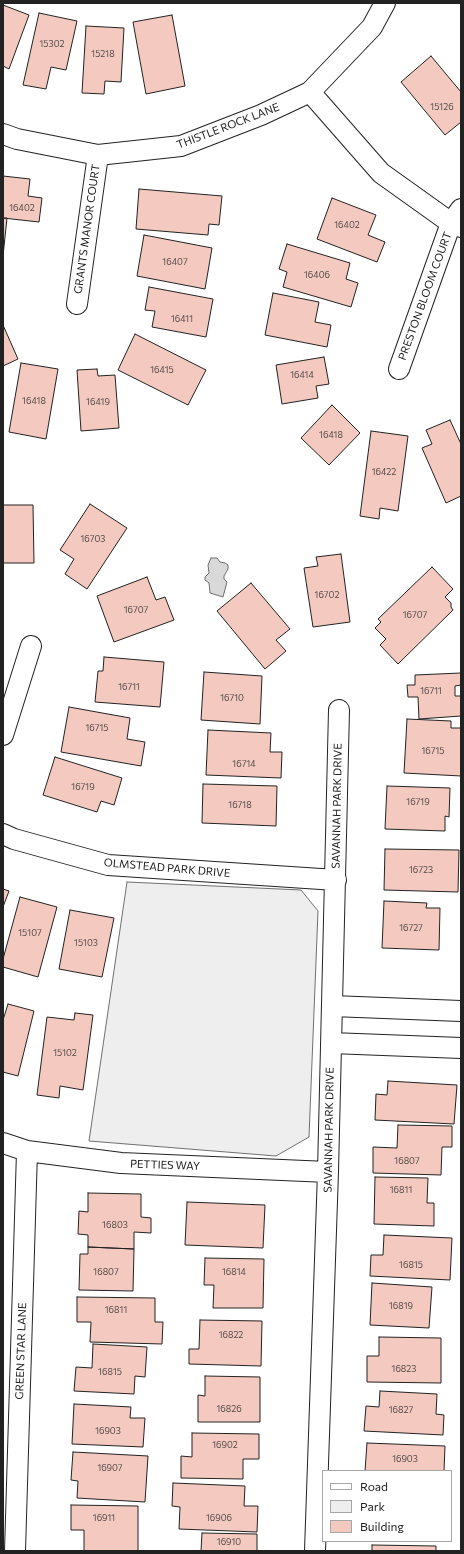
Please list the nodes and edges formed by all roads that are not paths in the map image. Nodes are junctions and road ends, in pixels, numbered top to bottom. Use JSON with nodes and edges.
{"nodes":[{"id":1,"x":385,"y":3,"type":"edge"},
{"id":2,"x":310,"y":92,"type":"junction"},
{"id":3,"x":3,"y":134,"type":"edge"},
{"id":4,"x":98,"y":155,"type":"junction"},
{"id":5,"x":458,"y":220,"type":"edge"},
{"id":6,"x":77,"y":304,"type":"dead end"},
{"id":7,"x":400,"y":368,"type":"dead end"},
{"id":8,"x":31,"y":646,"type":"dead end"},
{"id":9,"x":339,"y":710,"type":"dead end"},
{"id":10,"x":3,"y":735,"type":"edge"},
{"id":11,"x":3,"y":834,"type":"edge"},
{"id":12,"x":336,"y":880,"type":"junction"},
{"id":13,"x":332,"y":1006,"type":"junction"},
{"id":14,"x":461,"y":1011,"type":"edge"},
{"id":15,"x":331,"y":1043,"type":"junction"},
{"id":16,"x":461,"y":1048,"type":"edge"},
{"id":17,"x":3,"y":1143,"type":"edge"},
{"id":18,"x":27,"y":1151,"type":"junction"},
{"id":19,"x":328,"y":1172,"type":"junction"},
{"id":20,"x":15,"y":1551,"type":"edge"},
{"id":21,"x":315,"y":1551,"type":"edge"}],
"edges":[{"from":1,"to":2,"type":"street"},
{"from":2,"to":4,"type":"street","name":"THISTLE ROCK LANE"},
{"from":2,"to":5,"type":"street"},
{"from":3,"to":4,"type":"street","name":"THISTLE ROCK LANE"},
{"from":4,"to":6,"type":"street","name":"GRANTS MANOR COURT"},
{"from":5,"to":7,"type":"street","name":"PRESTON BLOOM COURT"},
{"from":8,"to":10,"type":"street"},
{"from":9,"to":12,"type":"street","name":"SAVANNAH PARK DRIVE"},
{"from":11,"to":12,"type":"street","name":"OLMSTEAD PARK DRIVE"},
{"from":12,"to":13,"type":"street","name":"SAVANNAH PARK DRIVE"},
{"from":13,"to":14,"type":"street"},
{"from":13,"to":15,"type":"street","name":"SAVANNAH PARK DRIVE"},
{"from":15,"to":16,"type":"street"},
{"from":15,"to":19,"type":"street","name":"SAVANNAH PARK DRIVE"},
{"from":17,"to":18,"type":"street","name":"PETTIES WAY"},
{"from":18,"to":19,"type":"street","name":"PETTIES WAY"},
{"from":18,"to":20,"type":"street","name":"GREEN STAR LANE"},
{"from":19,"to":21,"type":"street","name":"SAVANNAH PARK DRIVE"}]}
